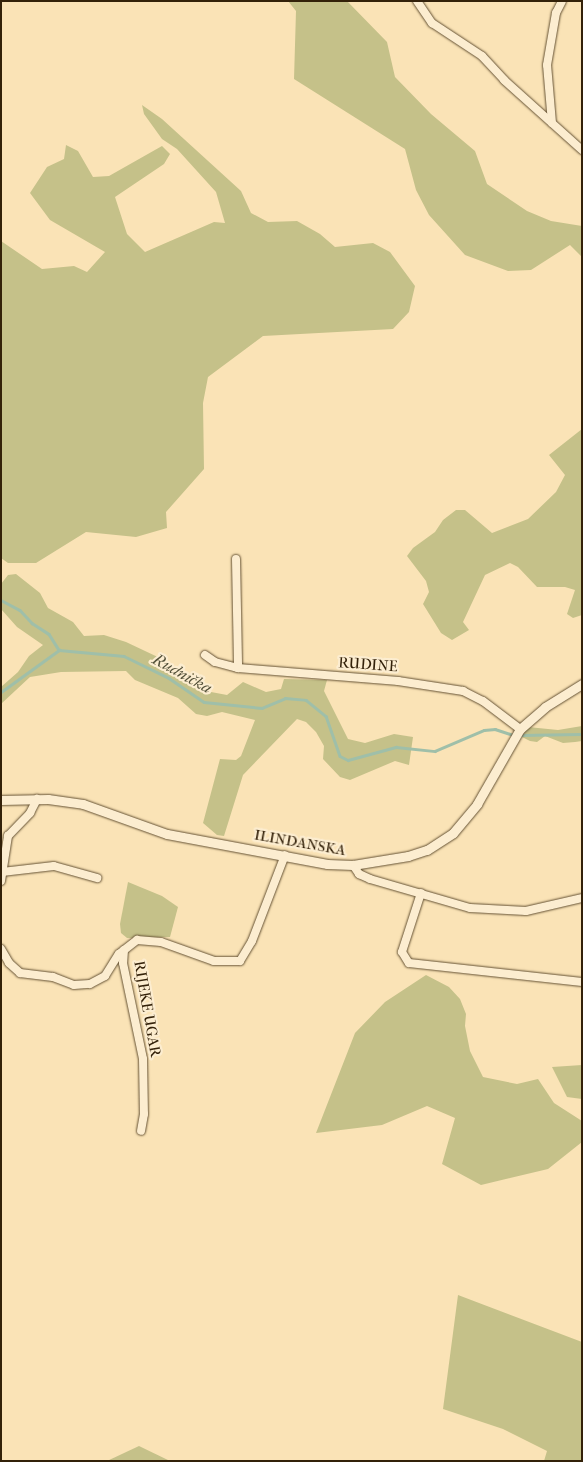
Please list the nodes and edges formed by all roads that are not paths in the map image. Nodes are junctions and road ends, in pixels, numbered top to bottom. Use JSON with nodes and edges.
{"nodes":[{"id":1,"x":417,"y":1,"type":"edge"},
{"id":2,"x":562,"y":1,"type":"edge"},
{"id":3,"x":552,"y":123,"type":"junction"},
{"id":4,"x":582,"y":150,"type":"edge"},
{"id":5,"x":236,"y":558,"type":"dead end"},
{"id":6,"x":205,"y":655,"type":"dead end"},
{"id":7,"x":238,"y":668,"type":"junction"},
{"id":8,"x":582,"y":684,"type":"edge"},
{"id":9,"x":520,"y":731,"type":"junction"},
{"id":10,"x":37,"y":799,"type":"junction"},
{"id":11,"x":1,"y":800,"type":"edge"},
{"id":12,"x":284,"y":855,"type":"junction"},
{"id":13,"x":352,"y":865,"type":"junction"},
{"id":14,"x":2,"y":872,"type":"edge"},
{"id":15,"x":97,"y":878,"type":"dead end"},
{"id":16,"x":1,"y":881,"type":"edge"},
{"id":17,"x":421,"y":894,"type":"junction"},
{"id":18,"x":582,"y":898,"type":"edge"},
{"id":19,"x":1,"y":949,"type":"edge"},
{"id":20,"x":124,"y":950,"type":"junction"},
{"id":21,"x":582,"y":982,"type":"edge"},
{"id":22,"x":141,"y":1131,"type":"dead end"}],
"edges":[{"from":1,"to":3,"type":"street"},
{"from":2,"to":3,"type":"street"},
{"from":3,"to":4,"type":"street"},
{"from":5,"to":7,"type":"street"},
{"from":6,"to":7,"type":"street","name":"RUDINE"},
{"from":7,"to":9,"type":"street","name":"RUDINE"},
{"from":8,"to":9,"type":"street","name":"ILINDANSKA"},
{"from":9,"to":13,"type":"street","name":"ILINDANSKA"},
{"from":10,"to":11,"type":"street","name":"ILINDANSKA"},
{"from":10,"to":12,"type":"street","name":"ILINDANSKA"},
{"from":10,"to":14,"type":"street"},
{"from":12,"to":13,"type":"street","name":"ILINDANSKA"},
{"from":12,"to":20,"type":"street","name":"RIJEKE UGAR"},
{"from":13,"to":17,"type":"street"},
{"from":14,"to":15,"type":"street"},
{"from":14,"to":16,"type":"street"},
{"from":17,"to":18,"type":"street"},
{"from":17,"to":21,"type":"street"},
{"from":19,"to":20,"type":"street"},
{"from":20,"to":22,"type":"street","name":"RIJEKE UGAR"}]}
